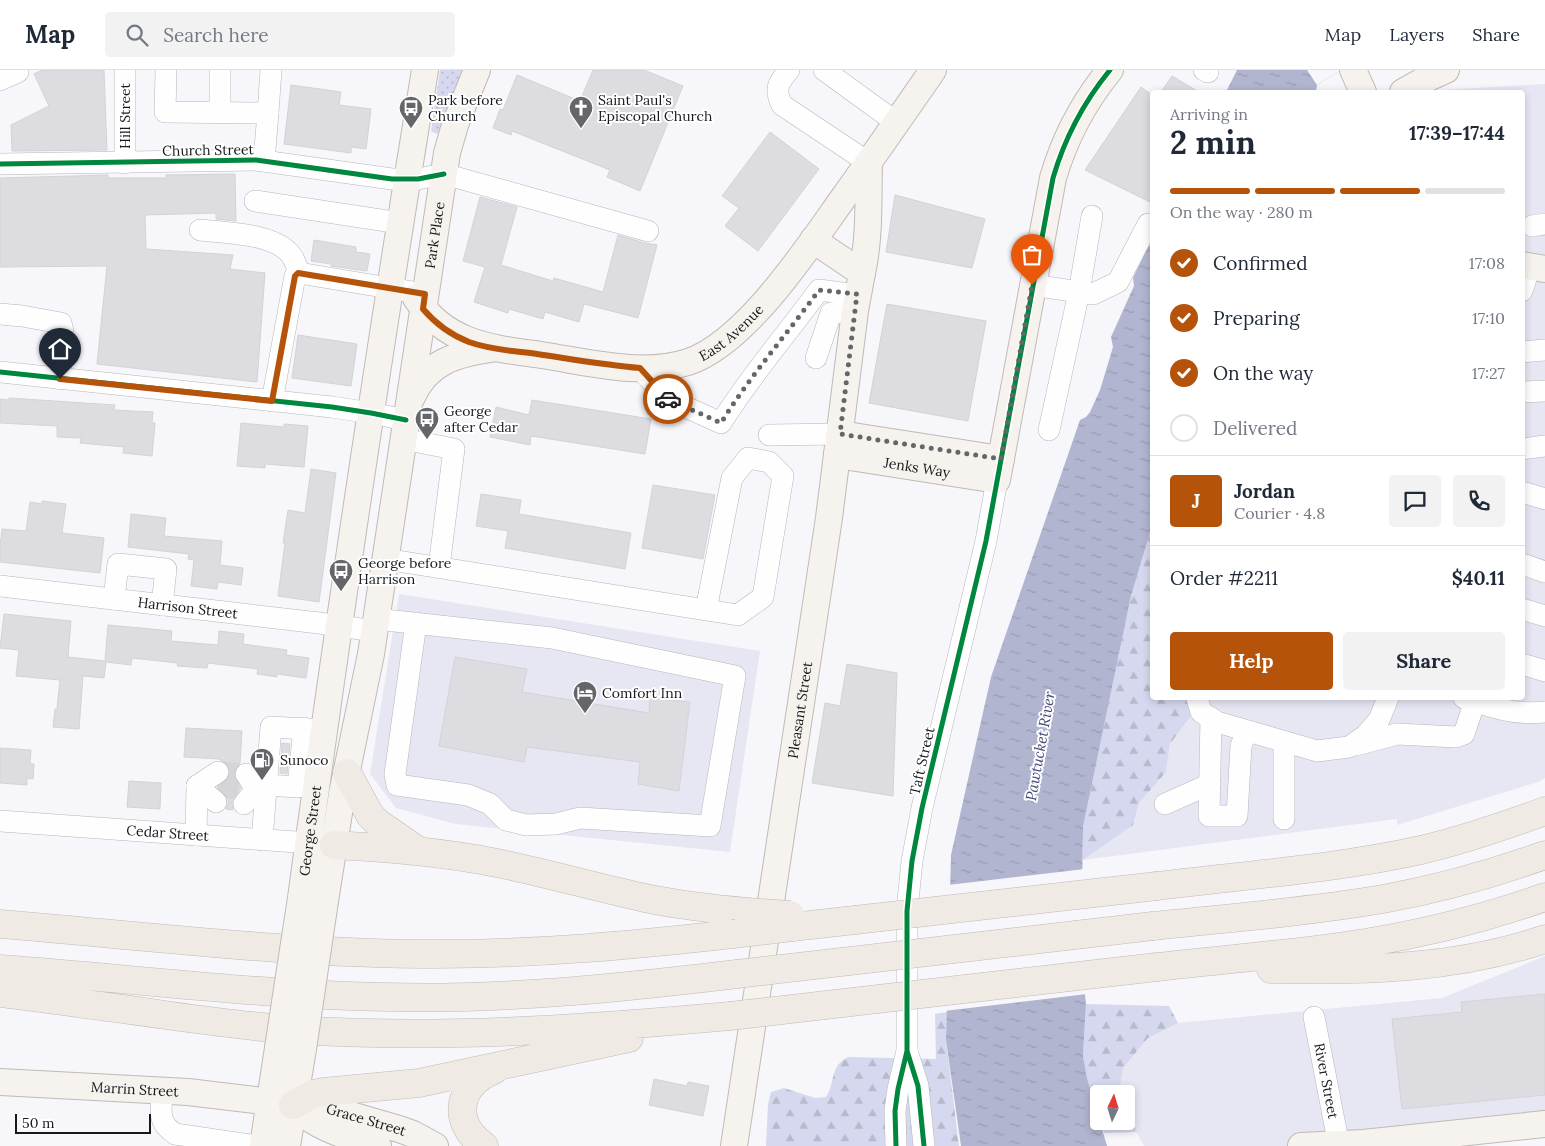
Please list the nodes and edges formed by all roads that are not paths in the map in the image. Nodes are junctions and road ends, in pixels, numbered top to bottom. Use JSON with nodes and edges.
{"nodes":[{"id":1,"x":124,"y":70,"type":"edge"},
{"id":2,"x":166,"y":70,"type":"edge"},
{"id":3,"x":220,"y":70,"type":"edge"},
{"id":4,"x":271,"y":70,"type":"edge"},
{"id":5,"x":425,"y":70,"type":"edge"},
{"id":6,"x":476,"y":70,"type":"edge"},
{"id":7,"x":789,"y":70,"type":"edge"},
{"id":8,"x":824,"y":70,"type":"edge"},
{"id":9,"x":934,"y":70,"type":"edge"},
{"id":10,"x":1110,"y":70,"type":"edge"},
{"id":11,"x":1353,"y":70,"type":"edge"},
{"id":12,"x":1446,"y":70,"type":"edge"},
{"id":13,"x":1362,"y":90,"type":"edge"},
{"id":14,"x":1407,"y":90,"type":"edge"},
{"id":15,"x":220,"y":112,"type":"junction"},
{"id":16,"x":268,"y":113,"type":"junction"},
{"id":17,"x":897,"y":123,"type":"junction"},
{"id":18,"x":264,"y":162,"type":"junction"},
{"id":19,"x":125,"y":163,"type":"junction"},
{"id":20,"x":869,"y":163,"type":"junction"},
{"id":21,"x":0,"y":164,"type":"edge"},
{"id":22,"x":444,"y":174,"type":"junction"},
{"id":23,"x":407,"y":180,"type":"junction"},
{"id":24,"x":255,"y":201,"type":"dead end"},
{"id":25,"x":1092,"y":216,"type":"dead end"},
{"id":26,"x":1148,"y":224,"type":"dead end"},
{"id":27,"x":200,"y":230,"type":"dead end"},
{"id":28,"x":648,"y":231,"type":"dead end"},
{"id":29,"x":399,"y":233,"type":"junction"},
{"id":30,"x":813,"y":240,"type":"junction"},
{"id":31,"x":1533,"y":267,"type":"edge"},
{"id":32,"x":298,"y":273,"type":"junction"},
{"id":33,"x":1525,"y":284,"type":"edge"},
{"id":34,"x":1032,"y":285,"type":"junction"},
{"id":35,"x":1079,"y":292,"type":"junction"},
{"id":36,"x":858,"y":293,"type":"junction"},
{"id":37,"x":413,"y":296,"type":"junction"},
{"id":38,"x":0,"y":314,"type":"edge"},
{"id":39,"x":497,"y":348,"type":"junction"},
{"id":40,"x":1545,"y":350,"type":"edge"},
{"id":41,"x":1525,"y":352,"type":"edge"},
{"id":42,"x":816,"y":358,"type":"dead end"},
{"id":43,"x":640,"y":368,"type":"junction"},
{"id":44,"x":0,"y":372,"type":"edge"},
{"id":45,"x":60,"y":379,"type":"junction"},
{"id":46,"x":1545,"y":391,"type":"edge"},
{"id":47,"x":1525,"y":392,"type":"edge"},
{"id":48,"x":272,"y":401,"type":"junction"},
{"id":49,"x":372,"y":404,"type":"junction"},
{"id":50,"x":406,"y":421,"type":"junction"},
{"id":51,"x":1049,"y":430,"type":"dead end"},
{"id":52,"x":769,"y":435,"type":"dead end"},
{"id":53,"x":838,"y":445,"type":"junction"},
{"id":54,"x":1545,"y":446,"type":"edge"},
{"id":55,"x":1525,"y":449,"type":"edge"},
{"id":56,"x":999,"y":470,"type":"junction"},
{"id":57,"x":1545,"y":487,"type":"edge"},
{"id":58,"x":1525,"y":490,"type":"edge"},
{"id":59,"x":1525,"y":491,"type":"edge"},
{"id":60,"x":1545,"y":499,"type":"edge"},
{"id":61,"x":385,"y":559,"type":"junction"},
{"id":62,"x":1525,"y":565,"type":"edge"},
{"id":63,"x":439,"y":567,"type":"junction"},
{"id":64,"x":1545,"y":572,"type":"edge"},
{"id":65,"x":0,"y":586,"type":"edge"},
{"id":66,"x":114,"y":599,"type":"junction"},
{"id":67,"x":162,"y":605,"type":"junction"},
{"id":68,"x":706,"y":610,"type":"junction"},
{"id":69,"x":1525,"y":610,"type":"edge"},
{"id":70,"x":1545,"y":616,"type":"edge"},
{"id":71,"x":416,"y":623,"type":"junction"},
{"id":72,"x":375,"y":625,"type":"junction"},
{"id":73,"x":339,"y":626,"type":"junction"},
{"id":74,"x":1525,"y":665,"type":"edge"},
{"id":75,"x":1545,"y":671,"type":"edge"},
{"id":76,"x":1198,"y":700,"type":"edge"},
{"id":77,"x":1387,"y":700,"type":"edge"},
{"id":78,"x":1470,"y":700,"type":"edge"},
{"id":79,"x":1545,"y":712,"type":"edge"},
{"id":80,"x":1211,"y":718,"type":"junction"},
{"id":81,"x":314,"y":729,"type":"junction"},
{"id":82,"x":1247,"y":731,"type":"junction"},
{"id":83,"x":1284,"y":742,"type":"junction"},
{"id":84,"x":1349,"y":747,"type":"junction"},
{"id":85,"x":347,"y":773,"type":"junction"},
{"id":86,"x":1210,"y":784,"type":"junction"},
{"id":87,"x":212,"y":787,"type":"dead end"},
{"id":88,"x":254,"y":788,"type":"junction"},
{"id":89,"x":1165,"y":804,"type":"dead end"},
{"id":90,"x":1545,"y":811,"type":"edge"},
{"id":91,"x":1284,"y":819,"type":"dead end"},
{"id":92,"x":0,"y":821,"type":"edge"},
{"id":93,"x":196,"y":835,"type":"junction"},
{"id":94,"x":262,"y":840,"type":"junction"},
{"id":95,"x":321,"y":844,"type":"junction"},
{"id":96,"x":418,"y":851,"type":"junction"},
{"id":97,"x":1545,"y":855,"type":"edge"},
{"id":98,"x":1545,"y":898,"type":"edge"},
{"id":99,"x":740,"y":923,"type":"junction"},
{"id":100,"x":0,"y":924,"type":"edge"},
{"id":101,"x":1545,"y":939,"type":"edge"},
{"id":102,"x":1157,"y":967,"type":"junction"},
{"id":103,"x":0,"y":968,"type":"edge"},
{"id":104,"x":0,"y":993,"type":"edge"},
{"id":105,"x":730,"y":1016,"type":"junction"},
{"id":106,"x":1314,"y":1017,"type":"dead end"},
{"id":107,"x":907,"y":1051,"type":"junction"},
{"id":108,"x":506,"y":1066,"type":"junction"},
{"id":109,"x":0,"y":1082,"type":"edge"},
{"id":110,"x":162,"y":1090,"type":"junction"},
{"id":111,"x":282,"y":1103,"type":"junction"},
{"id":112,"x":1538,"y":1126,"type":"edge"},
{"id":113,"x":174,"y":1140,"type":"edge"},
{"id":114,"x":895,"y":1141,"type":"edge"},
{"id":115,"x":924,"y":1141,"type":"edge"},
{"id":116,"x":368,"y":1144,"type":"edge"},
{"id":117,"x":1339,"y":1145,"type":"edge"},
{"id":118,"x":257,"y":1146,"type":"edge"},
{"id":119,"x":263,"y":1146,"type":"edge"},
{"id":120,"x":287,"y":1146,"type":"edge"},
{"id":121,"x":314,"y":1146,"type":"edge"},
{"id":122,"x":435,"y":1146,"type":"edge"},
{"id":123,"x":484,"y":1146,"type":"edge"},
{"id":124,"x":734,"y":1146,"type":"edge"},
{"id":125,"x":1301,"y":1146,"type":"edge"}],
"edges":[{"from":1,"to":19,"type":"street","name":"Hill Street"},
{"from":2,"to":15,"type":"street"},
{"from":3,"to":15,"type":"street"},
{"from":4,"to":16,"type":"street"},
{"from":5,"to":23,"type":"main road"},
{"from":6,"to":22,"type":"main road","name":"Park Place"},
{"from":7,"to":20,"type":"street"},
{"from":8,"to":17,"type":"street"},
{"from":9,"to":17,"type":"main road","name":"East Avenue"},
{"from":10,"to":34,"type":"main road"},
{"from":11,"to":13,"type":"main road"},
{"from":12,"to":14,"type":"main road"},
{"from":15,"to":16,"type":"street"},
{"from":16,"to":18,"type":"street"},
{"from":17,"to":20,"type":"main road","name":"East Avenue"},
{"from":18,"to":19,"type":"street","name":"Church Street"},
{"from":18,"to":23,"type":"street","name":"Church Street"},
{"from":19,"to":21,"type":"street","name":"Church Street"},
{"from":20,"to":30,"type":"main road","name":"East Avenue"},
{"from":20,"to":36,"type":"main road","name":"Pleasant Street"},
{"from":22,"to":23,"type":"street","name":"Church Street"},
{"from":22,"to":28,"type":"street"},
{"from":22,"to":37,"type":"main road","name":"Park Place"},
{"from":23,"to":29,"type":"main road"},
{"from":24,"to":29,"type":"street"},
{"from":25,"to":35,"type":"street"},
{"from":26,"to":35,"type":"street"},
{"from":27,"to":32,"type":"street"},
{"from":29,"to":37,"type":"main road"},
{"from":30,"to":36,"type":"main road"},
{"from":30,"to":43,"type":"main road","name":"East Avenue"},
{"from":31,"to":33,"type":"street"},
{"from":32,"to":37,"type":"street"},
{"from":32,"to":48,"type":"street"},
{"from":34,"to":35,"type":"street"},
{"from":34,"to":56,"type":"main road"},
{"from":35,"to":51,"type":"street"},
{"from":36,"to":42,"type":"street"},
{"from":36,"to":43,"type":"street"},
{"from":36,"to":53,"type":"main road","name":"Pleasant Street"},
{"from":37,"to":39,"type":"main road","name":"East Avenue"},
{"from":37,"to":49,"type":"main road","name":"Park Place"},
{"from":37,"to":50,"type":"main road","name":"Park Place"},
{"from":38,"to":45,"type":"street"},
{"from":39,"to":43,"type":"main road","name":"East Avenue"},
{"from":39,"to":50,"type":"main road"},
{"from":40,"to":41,"type":"street"},
{"from":44,"to":45,"type":"street"},
{"from":45,"to":48,"type":"street"},
{"from":46,"to":47,"type":"street"},
{"from":48,"to":49,"type":"street"},
{"from":49,"to":50,"type":"street"},
{"from":49,"to":73,"type":"main road","name":"George Street"},
{"from":50,"to":61,"type":"main road","name":"George Street"},
{"from":50,"to":63,"type":"street"},
{"from":52,"to":53,"type":"street"},
{"from":53,"to":56,"type":"main road","name":"Jenks Way"},
{"from":53,"to":124,"type":"main road","name":"Pleasant Street"},
{"from":54,"to":55,"type":"street"},
{"from":56,"to":107,"type":"street","name":"Taft Street"},
{"from":57,"to":58,"type":"street"},
{"from":59,"to":60,"type":"street"},
{"from":61,"to":63,"type":"street"},
{"from":61,"to":72,"type":"main road","name":"George Street"},
{"from":62,"to":64,"type":"street"},
{"from":63,"to":68,"type":"street"},
{"from":65,"to":66,"type":"street","name":"Harrison Street"},
{"from":66,"to":67,"type":"street","name":"Harrison Street"},
{"from":66,"to":67,"type":"street"},
{"from":67,"to":73,"type":"street","name":"Harrison Street"},
{"from":68,"to":68,"type":"street"},
{"from":69,"to":70,"type":"street"},
{"from":71,"to":71,"type":"street","name":"Harrison Street"},
{"from":71,"to":72,"type":"street","name":"Harrison Street"},
{"from":72,"to":73,"type":"street","name":"Harrison Street"},
{"from":72,"to":85,"type":"main road","name":"George Street"},
{"from":73,"to":81,"type":"main road","name":"George Street"},
{"from":74,"to":75,"type":"street"},
{"from":76,"to":80,"type":"street"},
{"from":77,"to":84,"type":"street"},
{"from":78,"to":79,"type":"street"},
{"from":78,"to":84,"type":"street"},
{"from":80,"to":82,"type":"street"},
{"from":80,"to":86,"type":"street"},
{"from":81,"to":88,"type":"street"},
{"from":81,"to":88,"type":"street"},
{"from":81,"to":95,"type":"main road","name":"George Street"},
{"from":82,"to":83,"type":"street"},
{"from":82,"to":86,"type":"street"},
{"from":83,"to":84,"type":"street"},
{"from":83,"to":91,"type":"street"},
{"from":85,"to":95,"type":"main road","name":"George Street"},
{"from":85,"to":96,"type":"highway"},
{"from":86,"to":89,"type":"street"},
{"from":87,"to":93,"type":"street"},
{"from":88,"to":94,"type":"street"},
{"from":90,"to":99,"type":"highway","bridge":true},
{"from":92,"to":93,"type":"street","name":"Cedar Street"},
{"from":93,"to":94,"type":"street","name":"Cedar Street"},
{"from":94,"to":95,"type":"street","name":"Cedar Street"},
{"from":95,"to":96,"type":"highway"},
{"from":95,"to":111,"type":"main road","name":"George Street","bridge":true},
{"from":96,"to":99,"type":"highway"},
{"from":97,"to":103,"type":"highway","bridge":true},
{"from":98,"to":102,"type":"highway"},
{"from":99,"to":100,"type":"highway"},
{"from":101,"to":102,"type":"highway"},
{"from":102,"to":105,"type":"highway","bridge":true},
{"from":104,"to":105,"type":"highway"},
{"from":105,"to":108,"type":"highway"},
{"from":106,"to":117,"type":"street","name":"River Street"},
{"from":107,"to":114,"type":"street","name":"Taft Street"},
{"from":107,"to":115,"type":"street","name":"Taft Street"},
{"from":108,"to":111,"type":"highway"},
{"from":108,"to":123,"type":"highway"},
{"from":109,"to":110,"type":"main road","name":"Marrin Street"},
{"from":110,"to":111,"type":"main road","name":"Marrin Street"},
{"from":110,"to":113,"type":"street"},
{"from":111,"to":116,"type":"main road","name":"Grace Street"},
{"from":111,"to":119,"type":"main road","name":"George Street"},
{"from":111,"to":120,"type":"main road","name":"George Street"},
{"from":111,"to":122,"type":"main road","name":"Grace Street"},
{"from":112,"to":117,"type":"main road"},
{"from":113,"to":118,"type":"street"},
{"from":114,"to":115,"type":"street"},
{"from":116,"to":121,"type":"main road"},
{"from":117,"to":125,"type":"main road"}]}
